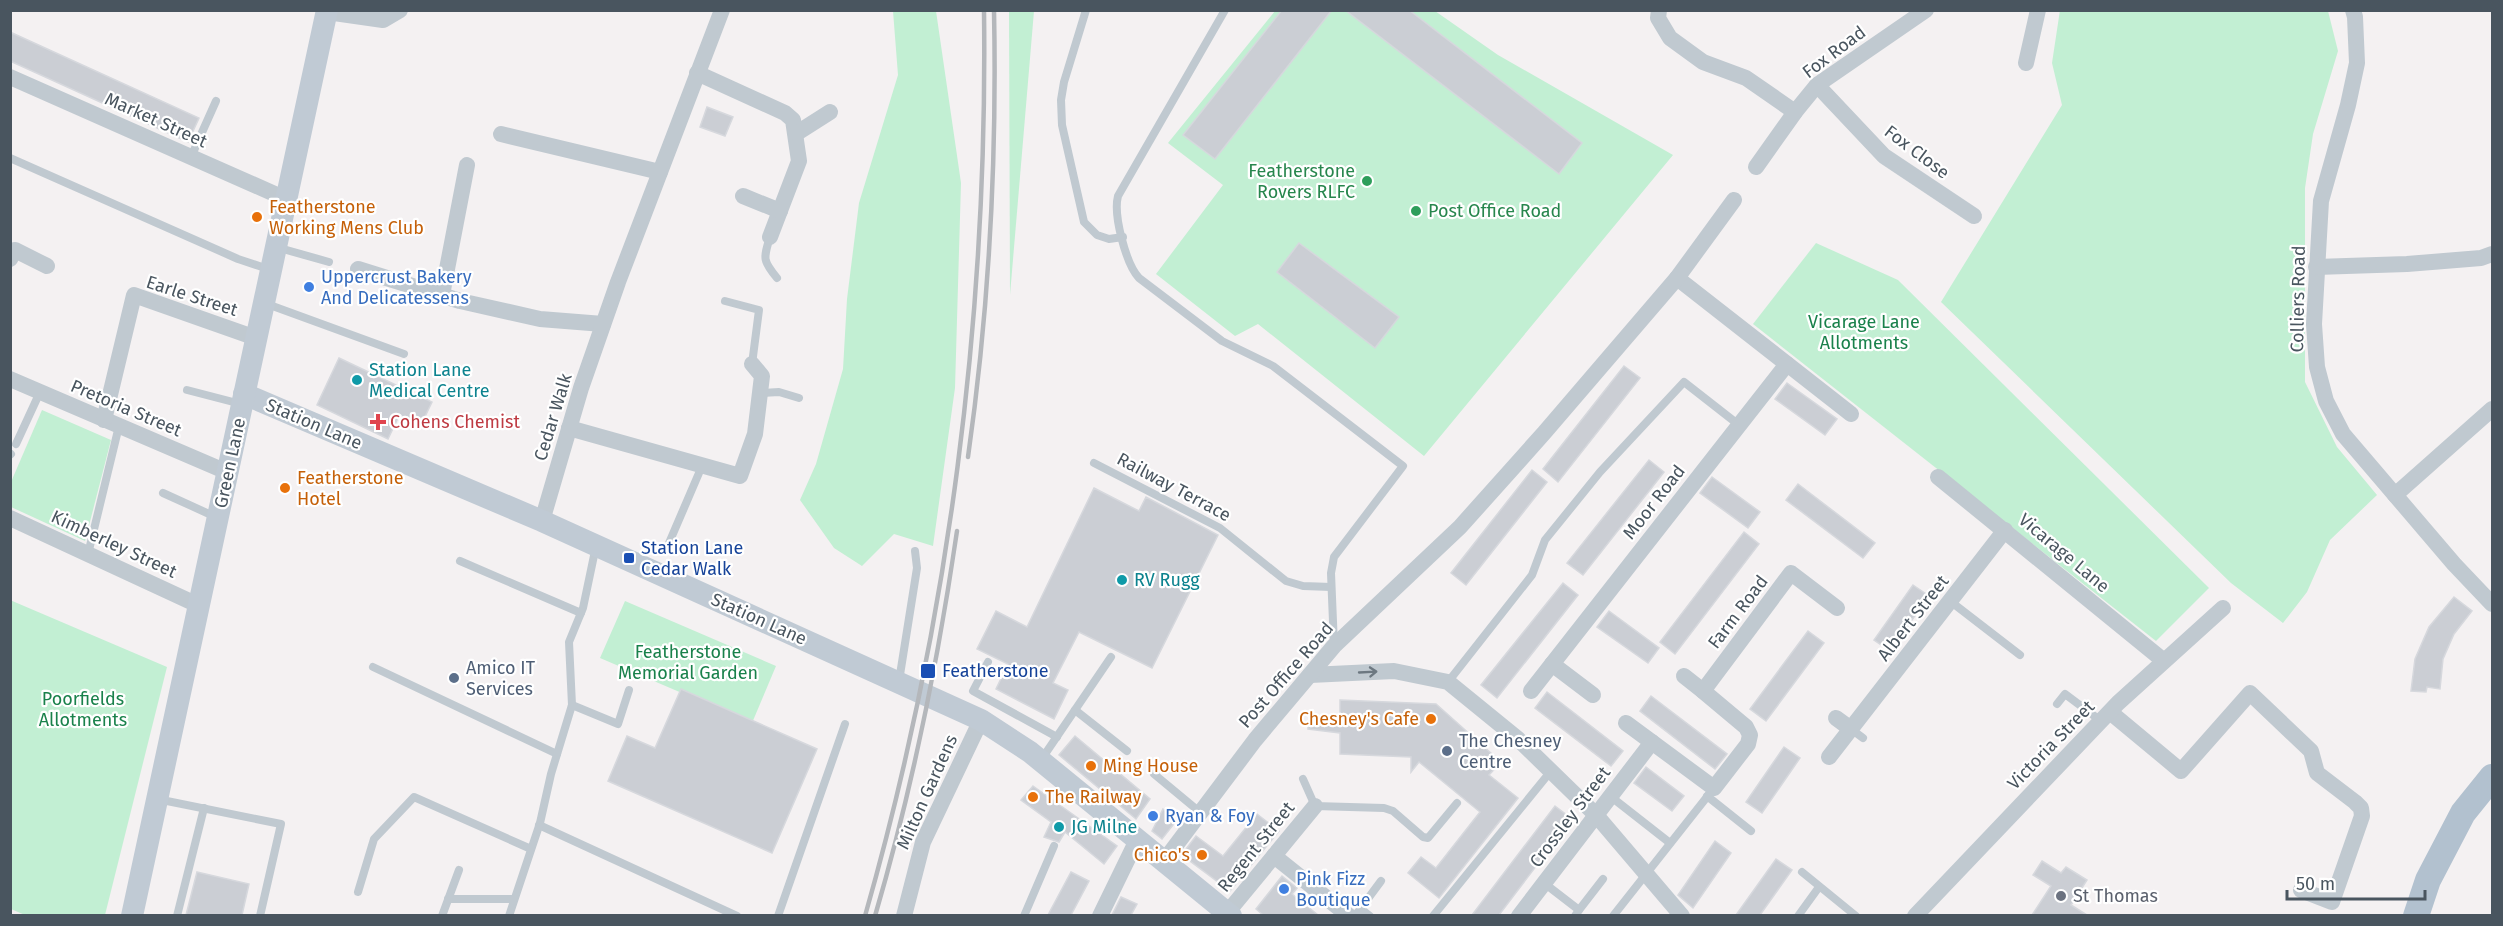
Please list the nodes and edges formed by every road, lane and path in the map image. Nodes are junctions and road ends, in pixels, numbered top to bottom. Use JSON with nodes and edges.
{"nodes":[{"id":1,"x":400,"y":10,"type":"edge"},
{"id":2,"x":722,"y":10,"type":"edge"},
{"id":3,"x":1086,"y":10,"type":"edge"},
{"id":4,"x":1225,"y":10,"type":"edge"},
{"id":5,"x":1659,"y":10,"type":"edge"},
{"id":6,"x":1926,"y":10,"type":"edge"},
{"id":7,"x":2038,"y":10,"type":"edge"},
{"id":8,"x":2353,"y":10,"type":"edge"},
{"id":9,"x":327,"y":11,"type":"edge"},
{"id":10,"x":2026,"y":63,"type":"dead end"},
{"id":11,"x":697,"y":74,"type":"junction"},
{"id":12,"x":10,"y":77,"type":"edge"},
{"id":13,"x":1817,"y":85,"type":"junction"},
{"id":14,"x":216,"y":101,"type":"dead end"},
{"id":15,"x":830,"y":112,"type":"dead end"},
{"id":16,"x":1795,"y":112,"type":"junction"},
{"id":17,"x":796,"y":133,"type":"junction"},
{"id":18,"x":501,"y":134,"type":"dead end"},
{"id":19,"x":191,"y":157,"type":"junction"},
{"id":20,"x":10,"y":158,"type":"edge"},
{"id":21,"x":467,"y":165,"type":"dead end"},
{"id":22,"x":1756,"y":167,"type":"dead end"},
{"id":23,"x":660,"y":172,"type":"junction"},
{"id":24,"x":743,"y":196,"type":"dead end"},
{"id":25,"x":286,"y":199,"type":"junction"},
{"id":26,"x":1734,"y":200,"type":"dead end"},
{"id":27,"x":780,"y":211,"type":"junction"},
{"id":28,"x":1974,"y":216,"type":"dead end"},
{"id":29,"x":770,"y":237,"type":"joint"},
{"id":30,"x":1123,"y":237,"type":"junction"},
{"id":31,"x":276,"y":247,"type":"junction"},
{"id":32,"x":12,"y":252,"type":"edge"},
{"id":33,"x":2493,"y":254,"type":"edge"},
{"id":34,"x":329,"y":262,"type":"dead end"},
{"id":35,"x":47,"y":266,"type":"dead end"},
{"id":36,"x":2316,"y":267,"type":"junction"},
{"id":37,"x":271,"y":270,"type":"junction"},
{"id":38,"x":358,"y":270,"type":"dead end"},
{"id":39,"x":777,"y":278,"type":"dead end"},
{"id":40,"x":1677,"y":278,"type":"junction"},
{"id":41,"x":442,"y":295,"type":"junction"},
{"id":42,"x":725,"y":301,"type":"dead end"},
{"id":43,"x":264,"y":303,"type":"junction"},
{"id":44,"x":603,"y":324,"type":"junction"},
{"id":45,"x":256,"y":338,"type":"junction"},
{"id":46,"x":404,"y":354,"type":"dead end"},
{"id":47,"x":752,"y":364,"type":"joint"},
{"id":48,"x":1787,"y":364,"type":"junction"},
{"id":49,"x":10,"y":379,"type":"edge"},
{"id":50,"x":187,"y":390,"type":"dead end"},
{"id":51,"x":40,"y":392,"type":"junction"},
{"id":52,"x":760,"y":393,"type":"junction"},
{"id":53,"x":799,"y":398,"type":"dead end"},
{"id":54,"x":243,"y":399,"type":"junction"},
{"id":55,"x":2493,"y":409,"type":"edge"},
{"id":56,"x":1851,"y":414,"type":"dead end"},
{"id":57,"x":111,"y":423,"type":"junction"},
{"id":58,"x":1739,"y":425,"type":"junction"},
{"id":59,"x":569,"y":428,"type":"junction"},
{"id":60,"x":16,"y":444,"type":"dead end"},
{"id":61,"x":1094,"y":463,"type":"dead end"},
{"id":62,"x":702,"y":466,"type":"junction"},
{"id":63,"x":227,"y":472,"type":"junction"},
{"id":64,"x":1938,"y":477,"type":"dead end"},
{"id":65,"x":162,"y":493,"type":"dead end"},
{"id":66,"x":2395,"y":495,"type":"junction"},
{"id":67,"x":10,"y":518,"type":"edge"},
{"id":68,"x":218,"y":518,"type":"junction"},
{"id":69,"x":542,"y":521,"type":"junction"},
{"id":70,"x":2005,"y":530,"type":"junction"},
{"id":71,"x":596,"y":546,"type":"junction"},
{"id":72,"x":666,"y":550,"type":"dead end"},
{"id":73,"x":915,"y":551,"type":"dead end"},
{"id":74,"x":88,"y":554,"type":"junction"},
{"id":75,"x":460,"y":561,"type":"dead end"},
{"id":76,"x":1331,"y":587,"type":"junction"},
{"id":77,"x":1950,"y":601,"type":"junction"},
{"id":78,"x":2493,"y":604,"type":"edge"},
{"id":79,"x":200,"y":606,"type":"junction"},
{"id":80,"x":1837,"y":608,"type":"dead end"},
{"id":81,"x":2223,"y":608,"type":"dead end"},
{"id":82,"x":581,"y":613,"type":"junction"},
{"id":83,"x":1334,"y":646,"type":"junction"},
{"id":84,"x":2020,"y":655,"type":"dead end"},
{"id":85,"x":1111,"y":657,"type":"dead end"},
{"id":86,"x":2164,"y":661,"type":"junction"},
{"id":87,"x":988,"y":662,"type":"dead end"},
{"id":88,"x":1552,"y":664,"type":"junction"},
{"id":89,"x":373,"y":667,"type":"dead end"},
{"id":90,"x":1310,"y":675,"type":"junction"},
{"id":91,"x":1684,"y":676,"type":"dead end"},
{"id":92,"x":899,"y":682,"type":"junction"},
{"id":93,"x":1448,"y":682,"type":"junction"},
{"id":94,"x":629,"y":690,"type":"dead end"},
{"id":95,"x":1531,"y":691,"type":"dead end"},
{"id":96,"x":1703,"y":691,"type":"junction"},
{"id":97,"x":1593,"y":695,"type":"dead end"},
{"id":98,"x":2057,"y":704,"type":"dead end"},
{"id":99,"x":572,"y":705,"type":"junction"},
{"id":100,"x":1075,"y":710,"type":"junction"},
{"id":101,"x":2105,"y":717,"type":"junction"},
{"id":102,"x":1836,"y":718,"type":"dead end"},
{"id":103,"x":981,"y":720,"type":"junction"},
{"id":104,"x":1626,"y":723,"type":"dead end"},
{"id":105,"x":845,"y":724,"type":"dead end"},
{"id":106,"x":1857,"y":734,"type":"junction"},
{"id":107,"x":1057,"y":737,"type":"junction"},
{"id":108,"x":1652,"y":742,"type":"junction"},
{"id":109,"x":1127,"y":751,"type":"dead end"},
{"id":110,"x":557,"y":754,"type":"junction"},
{"id":111,"x":1829,"y":757,"type":"dead end"},
{"id":112,"x":1041,"y":761,"type":"junction"},
{"id":113,"x":1551,"y":771,"type":"junction"},
{"id":114,"x":1154,"y":774,"type":"dead end"},
{"id":115,"x":2493,"y":777,"type":"edge"},
{"id":116,"x":1303,"y":779,"type":"dead end"},
{"id":117,"x":1711,"y":792,"type":"junction"},
{"id":118,"x":1610,"y":796,"type":"junction"},
{"id":119,"x":157,"y":799,"type":"junction"},
{"id":120,"x":1457,"y":803,"type":"dead end"},
{"id":121,"x":1315,"y":806,"type":"junction"},
{"id":122,"x":204,"y":808,"type":"junction"},
{"id":123,"x":1202,"y":813,"type":"junction"},
{"id":124,"x":1596,"y":815,"type":"junction"},
{"id":125,"x":539,"y":825,"type":"junction"},
{"id":126,"x":1751,"y":831,"type":"dead end"},
{"id":127,"x":1137,"y":840,"type":"junction"},
{"id":128,"x":1670,"y":843,"type":"junction"},
{"id":129,"x":1054,"y":846,"type":"dead end"},
{"id":130,"x":531,"y":849,"type":"junction"},
{"id":131,"x":1274,"y":856,"type":"junction"},
{"id":132,"x":1164,"y":861,"type":"junction"},
{"id":133,"x":459,"y":870,"type":"dead end"},
{"id":134,"x":1647,"y":872,"type":"junction"},
{"id":135,"x":1802,"y":872,"type":"dead end"},
{"id":136,"x":1603,"y":879,"type":"dead end"},
{"id":137,"x":1381,"y":881,"type":"dead end"},
{"id":138,"x":1544,"y":883,"type":"junction"},
{"id":139,"x":1819,"y":887,"type":"junction"},
{"id":140,"x":2301,"y":890,"type":"dead end"},
{"id":141,"x":358,"y":892,"type":"dead end"},
{"id":142,"x":448,"y":899,"type":"junction"},
{"id":143,"x":514,"y":899,"type":"junction"},
{"id":144,"x":1355,"y":913,"type":"edge"},
{"id":145,"x":1577,"y":913,"type":"edge"},
{"id":146,"x":1229,"y":914,"type":"edge"},
{"id":147,"x":132,"y":915,"type":"edge"},
{"id":148,"x":177,"y":915,"type":"edge"},
{"id":149,"x":260,"y":915,"type":"edge"},
{"id":150,"x":442,"y":915,"type":"edge"},
{"id":151,"x":509,"y":915,"type":"edge"},
{"id":152,"x":737,"y":915,"type":"edge"},
{"id":153,"x":778,"y":915,"type":"edge"},
{"id":154,"x":904,"y":915,"type":"edge"},
{"id":155,"x":1024,"y":915,"type":"edge"},
{"id":156,"x":1100,"y":915,"type":"edge"},
{"id":157,"x":1370,"y":915,"type":"edge"},
{"id":158,"x":1433,"y":915,"type":"edge"},
{"id":159,"x":1519,"y":915,"type":"edge"},
{"id":160,"x":1613,"y":915,"type":"edge"},
{"id":161,"x":1682,"y":915,"type":"edge"},
{"id":162,"x":1798,"y":915,"type":"edge"},
{"id":163,"x":1856,"y":915,"type":"edge"},
{"id":164,"x":1915,"y":915,"type":"edge"},
{"id":165,"x":2416,"y":915,"type":"edge"}],
"edges":[{"from":1,"to":9,"type":"street"},
{"from":2,"to":11,"type":"street","name":"Cedar Walk"},
{"from":3,"to":30,"type":"lane"},
{"from":4,"to":30,"type":"lane"},
{"from":5,"to":16,"type":"street"},
{"from":6,"to":13,"type":"street","name":"Fox Road"},
{"from":7,"to":10,"type":"street"},
{"from":8,"to":36,"type":"street","name":"Colliers Road"},
{"from":9,"to":25,"type":"main road","name":"Green Lane"},
{"from":11,"to":17,"type":"street"},
{"from":11,"to":23,"type":"street","name":"Cedar Walk"},
{"from":12,"to":19,"type":"street","name":"Market Street"},
{"from":13,"to":16,"type":"street","name":"Fox Road"},
{"from":13,"to":28,"type":"street","name":"Fox Close"},
{"from":14,"to":19,"type":"lane"},
{"from":15,"to":17,"type":"street"},
{"from":16,"to":22,"type":"street","name":"Fox Road"},
{"from":17,"to":27,"type":"street"},
{"from":18,"to":23,"type":"street"},
{"from":19,"to":25,"type":"street","name":"Market Street"},
{"from":20,"to":37,"type":"lane"},
{"from":21,"to":41,"type":"street"},
{"from":23,"to":44,"type":"street","name":"Cedar Walk"},
{"from":24,"to":27,"type":"street"},
{"from":25,"to":31,"type":"main road","name":"Green Lane"},
{"from":26,"to":40,"type":"street","name":"Post Office Road"},
{"from":27,"to":29,"type":"street"},
{"from":29,"to":39,"type":"lane"},
{"from":30,"to":76,"type":"lane"},
{"from":31,"to":34,"type":"lane"},
{"from":31,"to":37,"type":"main road","name":"Green Lane"},
{"from":32,"to":35,"type":"street"},
{"from":33,"to":36,"type":"street"},
{"from":36,"to":66,"type":"street","name":"Colliers Road"},
{"from":37,"to":43,"type":"main road","name":"Green Lane"},
{"from":38,"to":41,"type":"street"},
{"from":40,"to":48,"type":"street"},
{"from":40,"to":83,"type":"street","name":"Post Office Road"},
{"from":41,"to":44,"type":"street"},
{"from":42,"to":47,"type":"lane"},
{"from":43,"to":45,"type":"main road","name":"Green Lane"},
{"from":43,"to":46,"type":"lane"},
{"from":44,"to":59,"type":"street","name":"Cedar Walk"},
{"from":45,"to":54,"type":"main road","name":"Green Lane"},
{"from":45,"to":57,"type":"street","name":"Earle Street"},
{"from":47,"to":52,"type":"street"},
{"from":48,"to":56,"type":"street"},
{"from":48,"to":58,"type":"street","name":"Moor Road"},
{"from":49,"to":51,"type":"street","name":"Pretoria Street"},
{"from":50,"to":54,"type":"lane"},
{"from":51,"to":57,"type":"street","name":"Pretoria Street"},
{"from":51,"to":60,"type":"lane"},
{"from":52,"to":53,"type":"lane"},
{"from":52,"to":62,"type":"street"},
{"from":54,"to":63,"type":"main road","name":"Green Lane"},
{"from":54,"to":69,"type":"main road","name":"Station Lane"},
{"from":55,"to":66,"type":"street"},
{"from":57,"to":63,"type":"street","name":"Pretoria Street"},
{"from":57,"to":74,"type":"lane"},
{"from":58,"to":88,"type":"street","name":"Moor Road"},
{"from":58,"to":93,"type":"lane"},
{"from":59,"to":62,"type":"street"},
{"from":59,"to":69,"type":"street","name":"Cedar Walk"},
{"from":61,"to":76,"type":"lane","name":"Railway Terrace"},
{"from":62,"to":72,"type":"lane"},
{"from":63,"to":68,"type":"main road","name":"Green Lane"},
{"from":64,"to":70,"type":"street","name":"Vicarage Lane"},
{"from":65,"to":68,"type":"lane"},
{"from":66,"to":78,"type":"street","name":"Colliers Road"},
{"from":67,"to":74,"type":"street","name":"Kimberley Street"},
{"from":68,"to":79,"type":"main road","name":"Green Lane"},
{"from":69,"to":71,"type":"main road","name":"Station Lane"},
{"from":70,"to":77,"type":"street","name":"Albert Street"},
{"from":70,"to":86,"type":"street","name":"Vicarage Lane"},
{"from":71,"to":82,"type":"lane"},
{"from":71,"to":92,"type":"main road","name":"Station Lane"},
{"from":73,"to":92,"type":"lane"},
{"from":74,"to":79,"type":"street","name":"Kimberley Street"},
{"from":75,"to":82,"type":"lane"},
{"from":76,"to":83,"type":"lane"},
{"from":77,"to":84,"type":"lane"},
{"from":77,"to":106,"type":"street","name":"Albert Street"},
{"from":79,"to":119,"type":"main road","name":"Green Lane"},
{"from":80,"to":96,"type":"street","name":"Farm Road"},
{"from":81,"to":86,"type":"street","name":"Victoria Street"},
{"from":82,"to":99,"type":"lane"},
{"from":83,"to":90,"type":"street","name":"Post Office Road"},
{"from":85,"to":100,"type":"lane"},
{"from":86,"to":101,"type":"street","name":"Victoria Street"},
{"from":87,"to":107,"type":"lane"},
{"from":88,"to":95,"type":"street","name":"Moor Road"},
{"from":88,"to":97,"type":"street"},
{"from":89,"to":110,"type":"lane"},
{"from":90,"to":93,"type":"street","one_way":true},
{"from":90,"to":123,"type":"street","name":"Post Office Road"},
{"from":91,"to":96,"type":"street"},
{"from":92,"to":103,"type":"main road","name":"Station Lane"},
{"from":93,"to":113,"type":"street"},
{"from":94,"to":99,"type":"lane"},
{"from":96,"to":117,"type":"street"},
{"from":98,"to":101,"type":"lane"},
{"from":99,"to":110,"type":"lane"},
{"from":100,"to":107,"type":"lane"},
{"from":100,"to":109,"type":"lane"},
{"from":101,"to":140,"type":"street"},
{"from":101,"to":164,"type":"street","name":"Victoria Street"},
{"from":102,"to":106,"type":"street"},
{"from":103,"to":112,"type":"main road","name":"Station Lane"},
{"from":103,"to":154,"type":"street","name":"Milton Gardens"},
{"from":104,"to":108,"type":"street"},
{"from":105,"to":153,"type":"lane"},
{"from":106,"to":111,"type":"street","name":"Albert Street"},
{"from":107,"to":112,"type":"lane"},
{"from":108,"to":117,"type":"street"},
{"from":108,"to":118,"type":"street","name":"Crossley Street"},
{"from":110,"to":125,"type":"lane"},
{"from":112,"to":127,"type":"main road","name":"Station Lane"},
{"from":113,"to":124,"type":"street"},
{"from":113,"to":158,"type":"lane"},
{"from":114,"to":123,"type":"lane"},
{"from":115,"to":165,"type":"main road"},
{"from":116,"to":121,"type":"lane"},
{"from":117,"to":126,"type":"lane"},
{"from":117,"to":128,"type":"lane"},
{"from":118,"to":124,"type":"street","name":"Crossley Street"},
{"from":118,"to":128,"type":"lane"},
{"from":119,"to":122,"type":"lane"},
{"from":119,"to":147,"type":"main road","name":"Green Lane"},
{"from":120,"to":121,"type":"lane"},
{"from":121,"to":131,"type":"street","name":"Regent Street"},
{"from":122,"to":148,"type":"lane"},
{"from":122,"to":149,"type":"lane"},
{"from":123,"to":132,"type":"street","name":"Post Office Road"},
{"from":124,"to":134,"type":"street"},
{"from":124,"to":138,"type":"street","name":"Crossley Street"},
{"from":125,"to":130,"type":"lane"},
{"from":125,"to":152,"type":"lane"},
{"from":127,"to":132,"type":"main road","name":"Station Lane"},
{"from":127,"to":156,"type":"street"},
{"from":128,"to":134,"type":"lane"},
{"from":129,"to":155,"type":"lane"},
{"from":130,"to":141,"type":"lane"},
{"from":130,"to":143,"type":"lane"},
{"from":131,"to":144,"type":"street"},
{"from":131,"to":146,"type":"street","name":"Regent Street"},
{"from":132,"to":146,"type":"main road","name":"Station Lane"},
{"from":133,"to":142,"type":"lane"},
{"from":134,"to":160,"type":"lane"},
{"from":134,"to":161,"type":"street"},
{"from":135,"to":139,"type":"lane"},
{"from":136,"to":145,"type":"lane"},
{"from":137,"to":144,"type":"lane"},
{"from":138,"to":145,"type":"lane"},
{"from":138,"to":159,"type":"street","name":"Crossley Street"},
{"from":139,"to":162,"type":"lane"},
{"from":139,"to":163,"type":"lane"},
{"from":142,"to":143,"type":"lane"},
{"from":142,"to":150,"type":"lane"},
{"from":143,"to":151,"type":"lane"},
{"from":144,"to":157,"type":"lane"}]}
